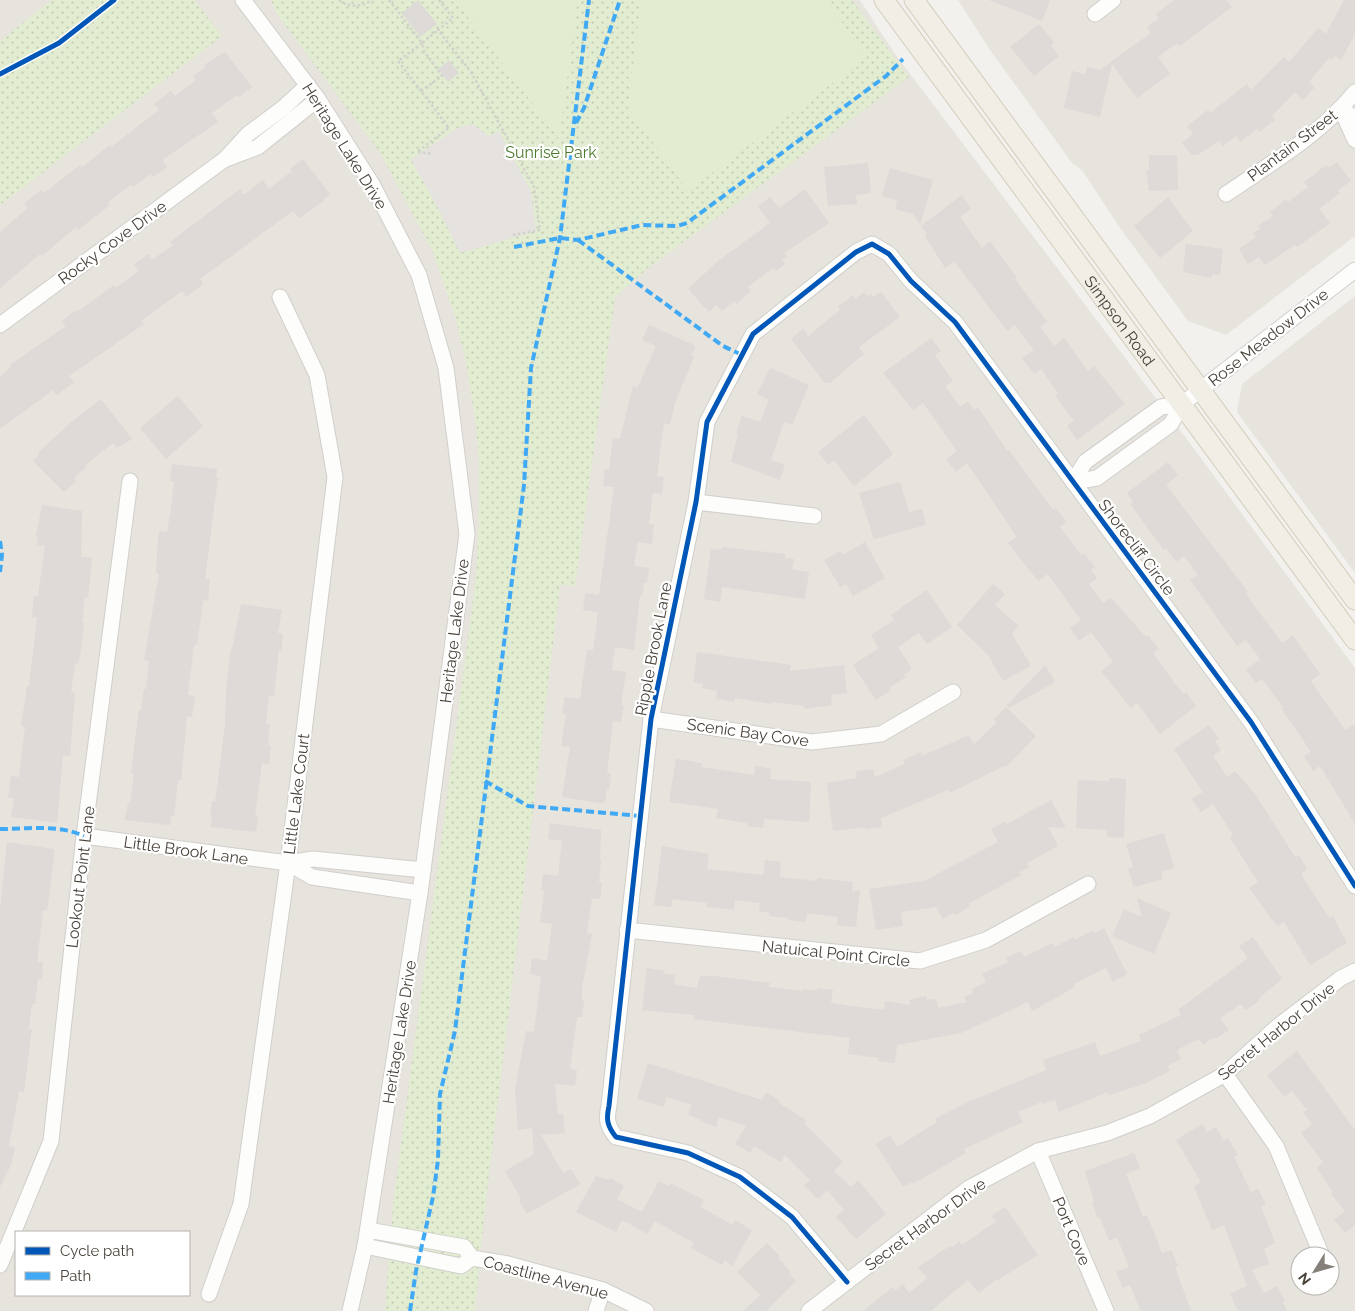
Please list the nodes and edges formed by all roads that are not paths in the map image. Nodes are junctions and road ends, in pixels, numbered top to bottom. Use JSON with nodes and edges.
{"nodes":[{"id":1,"x":243,"y":0,"type":"edge"},
{"id":2,"x":884,"y":0,"type":"edge"},
{"id":3,"x":914,"y":0,"type":"edge"},
{"id":4,"x":1113,"y":0,"type":"edge"},
{"id":5,"x":1095,"y":14,"type":"dead end"},
{"id":6,"x":308,"y":85,"type":"junction"},
{"id":7,"x":1355,"y":92,"type":"edge"},
{"id":8,"x":318,"y":100,"type":"junction"},
{"id":9,"x":1341,"y":109,"type":"junction"},
{"id":10,"x":1355,"y":118,"type":"edge"},
{"id":11,"x":1355,"y":140,"type":"edge"},
{"id":12,"x":225,"y":160,"type":"junction"},
{"id":13,"x":1226,"y":194,"type":"dead end"},
{"id":14,"x":872,"y":244,"type":"joint"},
{"id":15,"x":1355,"y":270,"type":"edge"},
{"id":16,"x":280,"y":297,"type":"dead end"},
{"id":17,"x":0,"y":324,"type":"edge"},
{"id":18,"x":1201,"y":389,"type":"junction"},
{"id":19,"x":1182,"y":404,"type":"junction"},
{"id":20,"x":130,"y":481,"type":"dead end"},
{"id":21,"x":1073,"y":482,"type":"junction"},
{"id":22,"x":696,"y":502,"type":"junction"},
{"id":23,"x":814,"y":516,"type":"dead end"},
{"id":24,"x":1355,"y":600,"type":"edge"},
{"id":25,"x":1355,"y":640,"type":"edge"},
{"id":26,"x":953,"y":692,"type":"dead end"},
{"id":27,"x":651,"y":719,"type":"junction"},
{"id":28,"x":84,"y":836,"type":"junction"},
{"id":29,"x":288,"y":863,"type":"junction"},
{"id":30,"x":423,"y":870,"type":"junction"},
{"id":31,"x":1088,"y":884,"type":"dead end"},
{"id":32,"x":1355,"y":886,"type":"edge"},
{"id":33,"x":420,"y":893,"type":"junction"},
{"id":34,"x":627,"y":930,"type":"junction"},
{"id":35,"x":1355,"y":971,"type":"edge"},
{"id":36,"x":1225,"y":1074,"type":"junction"},
{"id":37,"x":1038,"y":1151,"type":"junction"},
{"id":38,"x":368,"y":1230,"type":"junction"},
{"id":39,"x":365,"y":1246,"type":"junction"},
{"id":40,"x":1318,"y":1246,"type":"edge"},
{"id":41,"x":472,"y":1258,"type":"junction"},
{"id":42,"x":0,"y":1265,"type":"edge"},
{"id":43,"x":847,"y":1282,"type":"junction"},
{"id":44,"x":603,"y":1290,"type":"junction"},
{"id":45,"x":209,"y":1294,"type":"dead end"},
{"id":46,"x":350,"y":1311,"type":"edge"},
{"id":47,"x":596,"y":1311,"type":"edge"},
{"id":48,"x":646,"y":1311,"type":"edge"},
{"id":49,"x":810,"y":1311,"type":"edge"},
{"id":50,"x":1106,"y":1311,"type":"edge"}],
"edges":[{"from":1,"to":6,"type":"street","name":"Heritage Lake Drive"},
{"from":2,"to":19,"type":"main road","name":"Simpson Road"},
{"from":3,"to":18,"type":"main road","name":"Simpson Road"},
{"from":4,"to":5,"type":"street"},
{"from":6,"to":8,"type":"street","name":"Heritage Lake Drive"},
{"from":6,"to":12,"type":"street","name":"Rocky Cove Drive"},
{"from":7,"to":9,"type":"street","name":"Plantain Street"},
{"from":8,"to":12,"type":"street","name":"Rocky Cove Drive"},
{"from":8,"to":30,"type":"street","name":"Heritage Lake Drive"},
{"from":9,"to":10,"type":"street"},
{"from":9,"to":11,"type":"street"},
{"from":9,"to":13,"type":"street","name":"Plantain Street"},
{"from":12,"to":17,"type":"street","name":"Rocky Cove Drive"},
{"from":14,"to":21,"type":"street","name":"Shorecliff Circle"},
{"from":14,"to":22,"type":"street","name":"Ripple Brook Lane"},
{"from":15,"to":18,"type":"street","name":"Rose Meadow Drive"},
{"from":16,"to":29,"type":"street","name":"Little Lake Court"},
{"from":18,"to":19,"type":"street","name":"Rose Meadow Drive"},
{"from":18,"to":24,"type":"main road","name":"Simpson Road"},
{"from":19,"to":21,"type":"street"},
{"from":19,"to":21,"type":"street"},
{"from":19,"to":25,"type":"main road","name":"Simpson Road"},
{"from":20,"to":28,"type":"street","name":"Lookout Point Lane"},
{"from":21,"to":32,"type":"street","name":"Shorecliff Circle"},
{"from":22,"to":23,"type":"street"},
{"from":22,"to":27,"type":"street","name":"Ripple Brook Lane"},
{"from":26,"to":27,"type":"street","name":"Scenic Bay Cove"},
{"from":27,"to":34,"type":"street","name":"Ripple Brook Lane"},
{"from":28,"to":29,"type":"street","name":"Little Brook Lane"},
{"from":28,"to":42,"type":"street","name":"Lookout Point Lane"},
{"from":29,"to":30,"type":"street","name":"Little Brook Lane"},
{"from":29,"to":33,"type":"street","name":"Little Brook Lane"},
{"from":29,"to":45,"type":"street","name":"Little Lake Court"},
{"from":30,"to":33,"type":"street","name":"Heritage Lake Drive"},
{"from":31,"to":34,"type":"street","name":"Natuical Point Circle"},
{"from":33,"to":38,"type":"street","name":"Heritage Lake Drive"},
{"from":34,"to":43,"type":"street","name":"Ripple Brook Lane"},
{"from":35,"to":36,"type":"street","name":"Secret Harbor Drive"},
{"from":36,"to":37,"type":"street","name":"Secret Harbor Drive"},
{"from":36,"to":40,"type":"street"},
{"from":37,"to":43,"type":"street","name":"Secret Harbor Drive"},
{"from":37,"to":50,"type":"street","name":"Port Cove"},
{"from":38,"to":39,"type":"street","name":"Heritage Lake Drive"},
{"from":38,"to":41,"type":"street","name":"Coastline Avenue"},
{"from":39,"to":41,"type":"street","name":"Coastline Avenue"},
{"from":39,"to":46,"type":"street","name":"Heritage Lake Drive"},
{"from":41,"to":44,"type":"street","name":"Coastline Avenue"},
{"from":43,"to":49,"type":"street","name":"Secret Harbor Drive"},
{"from":44,"to":47,"type":"street"},
{"from":44,"to":48,"type":"street","name":"Coastline Avenue"}]}
